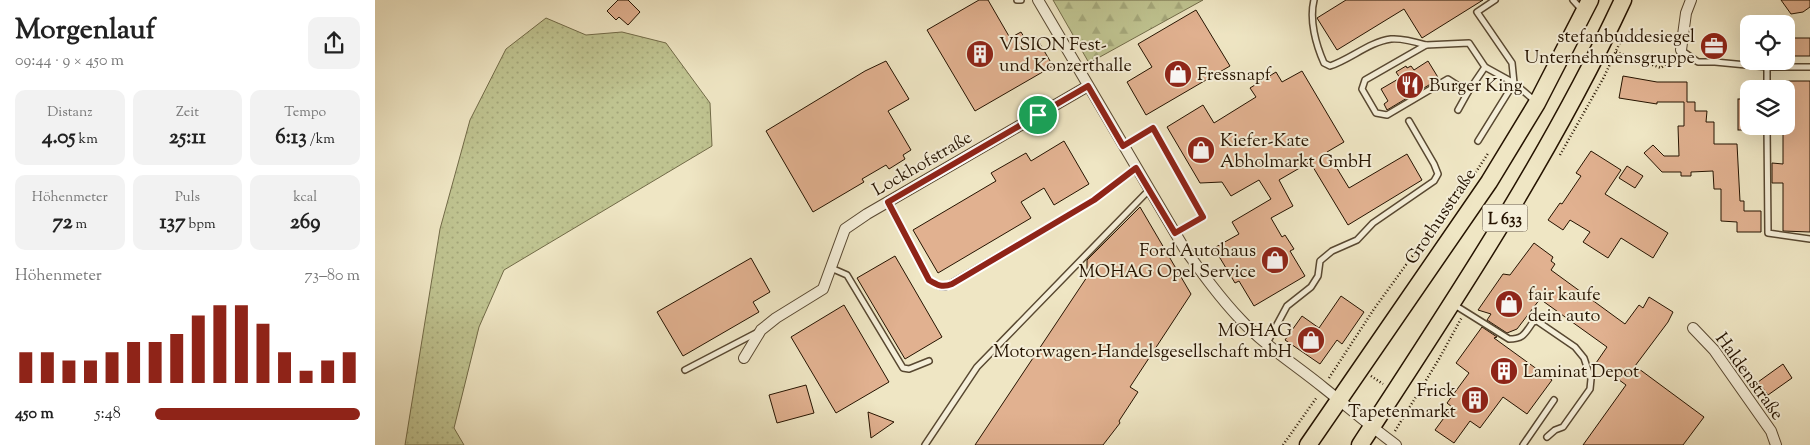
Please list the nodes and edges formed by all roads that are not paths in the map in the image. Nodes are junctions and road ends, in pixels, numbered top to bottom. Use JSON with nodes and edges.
{"nodes":[{"id":1,"x":1017,"y":0,"type":"edge"},
{"id":2,"x":1021,"y":0,"type":"edge"},
{"id":3,"x":1038,"y":0,"type":"edge"},
{"id":4,"x":1314,"y":0,"type":"edge"},
{"id":5,"x":1495,"y":0,"type":"edge"},
{"id":6,"x":1573,"y":0,"type":"edge"},
{"id":7,"x":1623,"y":0,"type":"edge"},
{"id":8,"x":1691,"y":0,"type":"edge"},
{"id":9,"x":1587,"y":6,"type":"edge"},
{"id":10,"x":1426,"y":45,"type":"junction"},
{"id":11,"x":1681,"y":50,"type":"joint"},
{"id":12,"x":1740,"y":65,"type":"edge"},
{"id":13,"x":1485,"y":67,"type":"junction"},
{"id":14,"x":1795,"y":67,"type":"edge"},
{"id":15,"x":1810,"y":67,"type":"edge"},
{"id":16,"x":1514,"y":83,"type":"junction"},
{"id":17,"x":1088,"y":86,"type":"junction"},
{"id":18,"x":1468,"y":92,"type":"junction"},
{"id":19,"x":1537,"y":103,"type":"junction"},
{"id":20,"x":1458,"y":110,"type":"dead end"},
{"id":21,"x":1409,"y":121,"type":"dead end"},
{"id":22,"x":1767,"y":135,"type":"edge"},
{"id":23,"x":1479,"y":141,"type":"dead end"},
{"id":24,"x":1123,"y":146,"type":"junction"},
{"id":25,"x":1136,"y":168,"type":"junction"},
{"id":26,"x":1149,"y":190,"type":"junction"},
{"id":27,"x":888,"y":202,"type":"junction"},
{"id":28,"x":1175,"y":233,"type":"junction"},
{"id":29,"x":1810,"y":239,"type":"edge"},
{"id":30,"x":831,"y":268,"type":"junction"},
{"id":31,"x":1453,"y":304,"type":"junction"},
{"id":32,"x":1693,"y":328,"type":"dead end"},
{"id":33,"x":761,"y":330,"type":"junction"},
{"id":34,"x":1266,"y":344,"type":"junction"},
{"id":35,"x":744,"y":358,"type":"dead end"},
{"id":36,"x":929,"y":360,"type":"dead end"},
{"id":37,"x":685,"y":370,"type":"dead end"},
{"id":38,"x":1339,"y":400,"type":"junction"},
{"id":39,"x":1554,"y":400,"type":"dead end"},
{"id":40,"x":1371,"y":427,"type":"junction"},
{"id":41,"x":1547,"y":437,"type":"dead end"},
{"id":42,"x":1304,"y":438,"type":"edge"},
{"id":43,"x":925,"y":445,"type":"edge"},
{"id":44,"x":1359,"y":445,"type":"edge"},
{"id":45,"x":1396,"y":445,"type":"edge"},
{"id":46,"x":1523,"y":445,"type":"edge"},
{"id":47,"x":1776,"y":445,"type":"edge"}],
"edges":[{"from":1,"to":2,"type":"lane"},
{"from":3,"to":17,"type":"street"},
{"from":4,"to":10,"type":"lane"},
{"from":5,"to":16,"type":"lane"},
{"from":6,"to":9,"type":"lane"},
{"from":7,"to":31,"type":"main road","number":"L 633"},
{"from":8,"to":11,"type":"street"},
{"from":9,"to":19,"type":"main road","name":"Grothusstraße","number":"L 633"},
{"from":10,"to":13,"type":"lane"},
{"from":10,"to":18,"type":"lane"},
{"from":11,"to":12,"type":"lane"},
{"from":13,"to":16,"type":"lane"},
{"from":13,"to":18,"type":"lane"},
{"from":14,"to":15,"type":"lane"},
{"from":16,"to":19,"type":"lane"},
{"from":16,"to":23,"type":"lane"},
{"from":17,"to":24,"type":"street"},
{"from":17,"to":27,"type":"street","name":"Lockhofstraße"},
{"from":18,"to":20,"type":"lane"},
{"from":19,"to":38,"type":"main road","name":"Grothusstraße","number":"L 633"},
{"from":21,"to":34,"type":"lane"},
{"from":22,"to":29,"type":"lane"},
{"from":24,"to":25,"type":"street"},
{"from":24,"to":28,"type":"lane"},
{"from":25,"to":26,"type":"street"},
{"from":25,"to":27,"type":"lane"},
{"from":26,"to":28,"type":"street"},
{"from":26,"to":43,"type":"lane"},
{"from":27,"to":30,"type":"street","name":"Lockhofstraße"},
{"from":28,"to":34,"type":"street"},
{"from":30,"to":33,"type":"street","name":"Lockhofstraße"},
{"from":30,"to":36,"type":"lane"},
{"from":31,"to":40,"type":"main road","number":"L 633"},
{"from":31,"to":41,"type":"lane"},
{"from":32,"to":47,"type":"street","name":"Haldenstraße"},
{"from":33,"to":35,"type":"street","name":"Lockhofstraße"},
{"from":33,"to":37,"type":"lane"},
{"from":34,"to":38,"type":"street"},
{"from":38,"to":40,"type":"street"},
{"from":38,"to":42,"type":"main road","name":"Grothusstraße","number":"L 633"},
{"from":39,"to":46,"type":"lane"},
{"from":40,"to":44,"type":"main road","number":"L 633"},
{"from":40,"to":45,"type":"street"}]}
